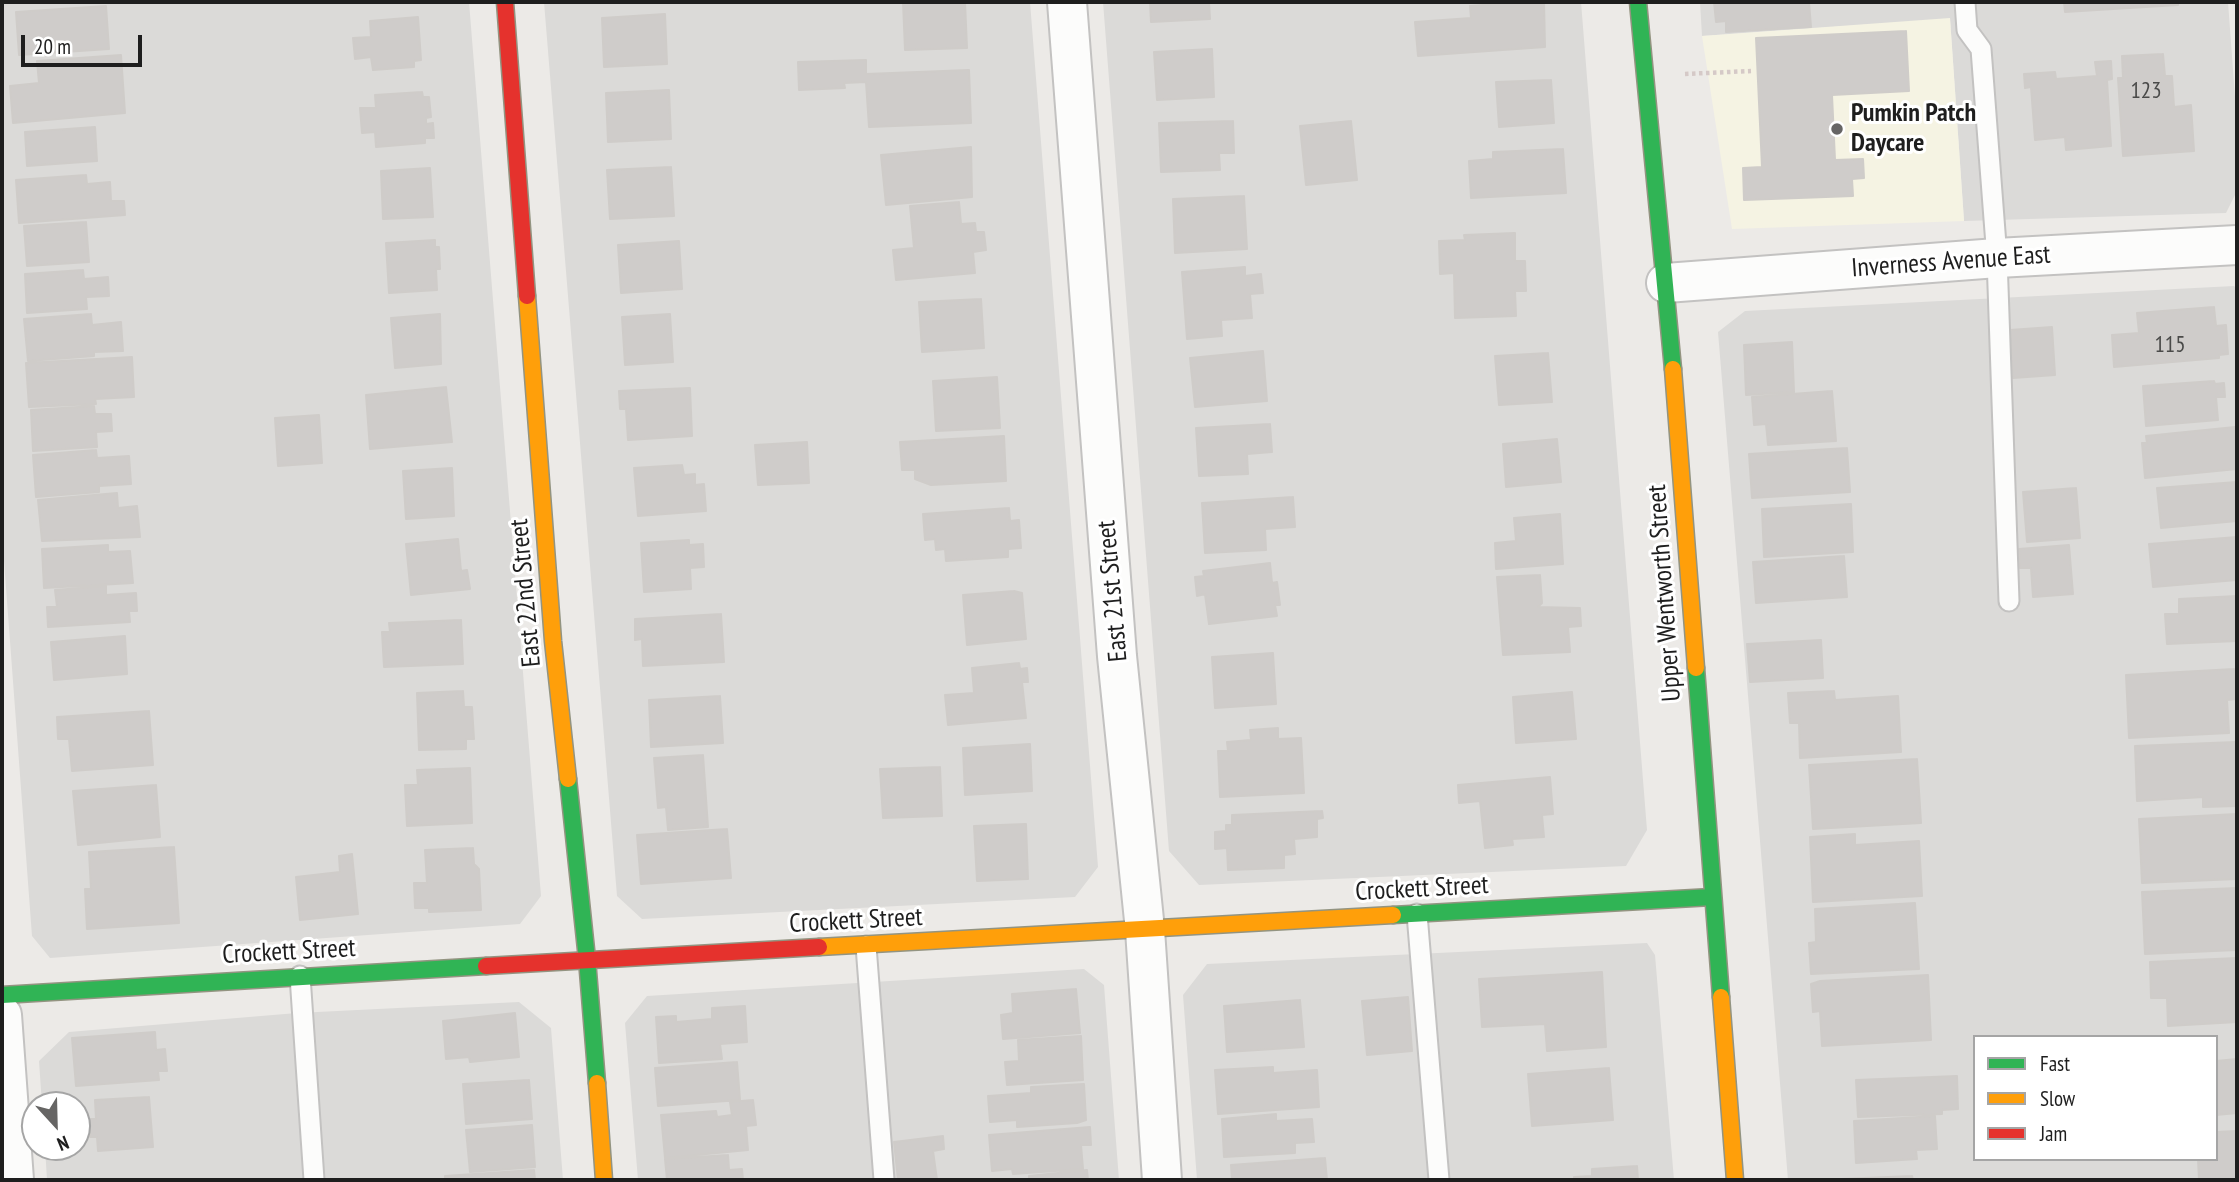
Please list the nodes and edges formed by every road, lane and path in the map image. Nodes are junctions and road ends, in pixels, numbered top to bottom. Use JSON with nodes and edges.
{"nodes":[{"id":1,"x":505,"y":2,"type":"edge"},
{"id":2,"x":1067,"y":2,"type":"edge"},
{"id":3,"x":1638,"y":2,"type":"edge"},
{"id":4,"x":1965,"y":2,"type":"edge"},
{"id":5,"x":1751,"y":71,"type":"dead end"},
{"id":6,"x":1644,"y":76,"type":"junction"},
{"id":7,"x":2237,"y":245,"type":"edge"},
{"id":8,"x":1997,"y":258,"type":"junction"},
{"id":9,"x":1666,"y":283,"type":"junction"},
{"id":10,"x":2009,"y":601,"type":"dead end"},
{"id":11,"x":1712,"y":897,"type":"junction"},
{"id":12,"x":1417,"y":914,"type":"junction"},
{"id":13,"x":1145,"y":930,"type":"junction"},
{"id":14,"x":866,"y":946,"type":"junction"},
{"id":15,"x":587,"y":960,"type":"junction"},
{"id":16,"x":300,"y":976,"type":"junction"},
{"id":17,"x":2,"y":995,"type":"edge"},
{"id":18,"x":2,"y":1015,"type":"edge"},
{"id":19,"x":14,"y":1180,"type":"edge"},
{"id":20,"x":314,"y":1180,"type":"edge"},
{"id":21,"x":604,"y":1180,"type":"edge"},
{"id":22,"x":884,"y":1180,"type":"edge"},
{"id":23,"x":1163,"y":1180,"type":"edge"},
{"id":24,"x":1439,"y":1180,"type":"edge"},
{"id":25,"x":1735,"y":1180,"type":"edge"}],
"edges":[{"from":1,"to":15,"type":"street","name":"East 22nd Street"},
{"from":2,"to":13,"type":"street","name":"East 21st Street"},
{"from":3,"to":6,"type":"street","name":"Upper Wentworth Street"},
{"from":4,"to":8,"type":"lane"},
{"from":5,"to":6,"type":"path"},
{"from":6,"to":9,"type":"street","name":"Upper Wentworth Street"},
{"from":7,"to":8,"type":"street","name":"Inverness Avenue East"},
{"from":8,"to":9,"type":"street","name":"Inverness Avenue East"},
{"from":8,"to":10,"type":"lane"},
{"from":9,"to":11,"type":"street","name":"Upper Wentworth Street"},
{"from":11,"to":12,"type":"street","name":"Crockett Street"},
{"from":11,"to":25,"type":"street","name":"Upper Wentworth Street"},
{"from":12,"to":13,"type":"street","name":"Crockett Street"},
{"from":12,"to":24,"type":"lane"},
{"from":13,"to":14,"type":"street","name":"Crockett Street"},
{"from":13,"to":23,"type":"street","name":"East 21st Street"},
{"from":14,"to":15,"type":"street","name":"Crockett Street"},
{"from":14,"to":22,"type":"lane"},
{"from":15,"to":16,"type":"street","name":"Crockett Street"},
{"from":15,"to":21,"type":"street","name":"East 22nd Street"},
{"from":16,"to":17,"type":"street","name":"Crockett Street"},
{"from":16,"to":20,"type":"lane"},
{"from":18,"to":19,"type":"street"}]}
